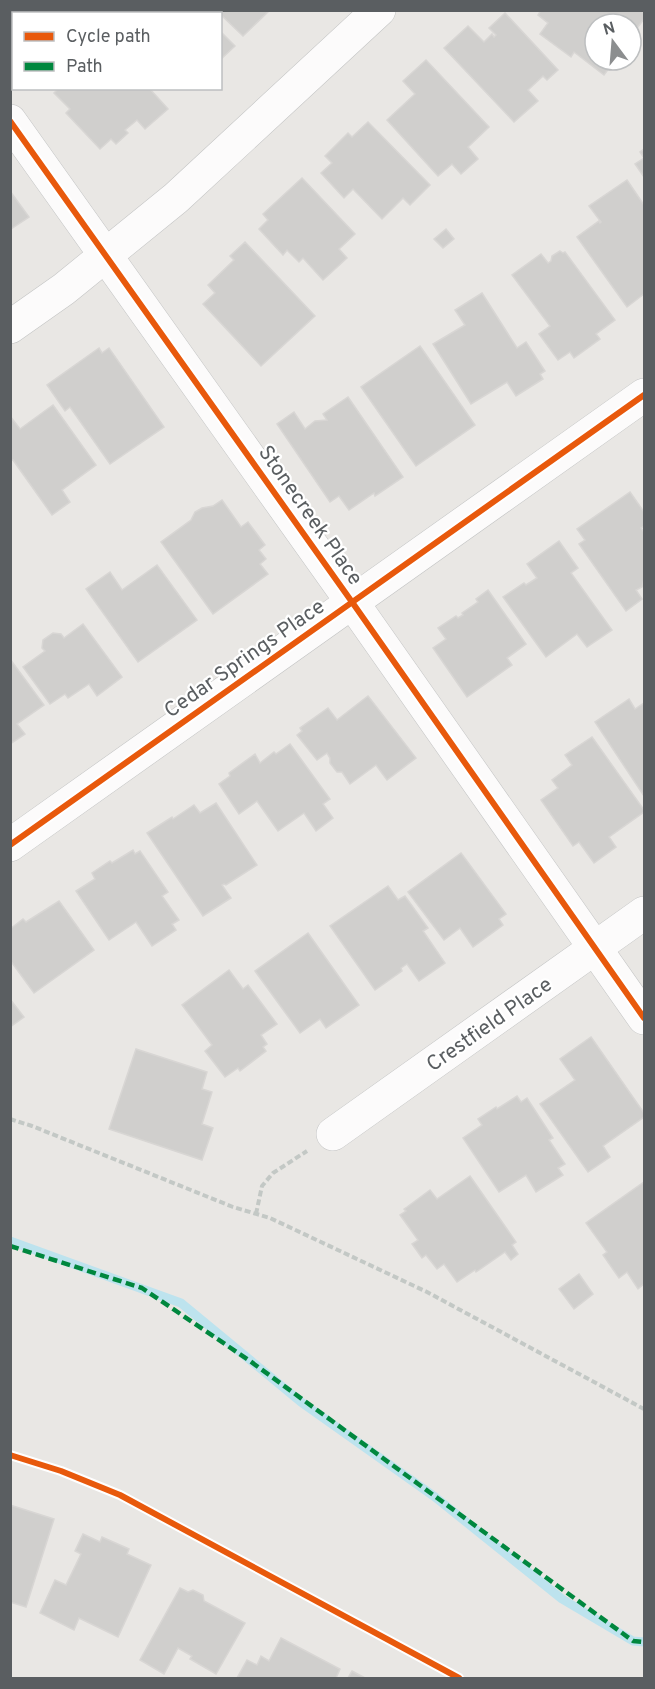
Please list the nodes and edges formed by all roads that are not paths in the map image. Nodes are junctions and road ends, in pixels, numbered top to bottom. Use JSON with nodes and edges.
{"nodes":[{"id":1,"x":379,"y":10,"type":"edge"},
{"id":2,"x":10,"y":121,"type":"edge"},
{"id":3,"x":107,"y":255,"type":"junction"},
{"id":4,"x":10,"y":327,"type":"edge"},
{"id":5,"x":645,"y":396,"type":"edge"},
{"id":6,"x":352,"y":602,"type":"junction"},
{"id":7,"x":10,"y":845,"type":"edge"},
{"id":8,"x":645,"y":913,"type":"edge"},
{"id":9,"x":595,"y":948,"type":"junction"},
{"id":10,"x":645,"y":1018,"type":"edge"},
{"id":11,"x":333,"y":1134,"type":"road end"}],
"edges":[{"from":1,"to":3,"type":"street"},
{"from":2,"to":3,"type":"street","name":"Stonecreek Place"},
{"from":3,"to":4,"type":"street"},
{"from":3,"to":6,"type":"street","name":"Stonecreek Place"},
{"from":5,"to":6,"type":"street","name":"Cedar Springs Place"},
{"from":6,"to":7,"type":"street","name":"Cedar Springs Place"},
{"from":6,"to":9,"type":"street","name":"Stonecreek Place"},
{"from":8,"to":9,"type":"street","name":"Crestfield Place"},
{"from":9,"to":10,"type":"street","name":"Stonecreek Place"},
{"from":9,"to":11,"type":"street","name":"Crestfield Place"}]}
